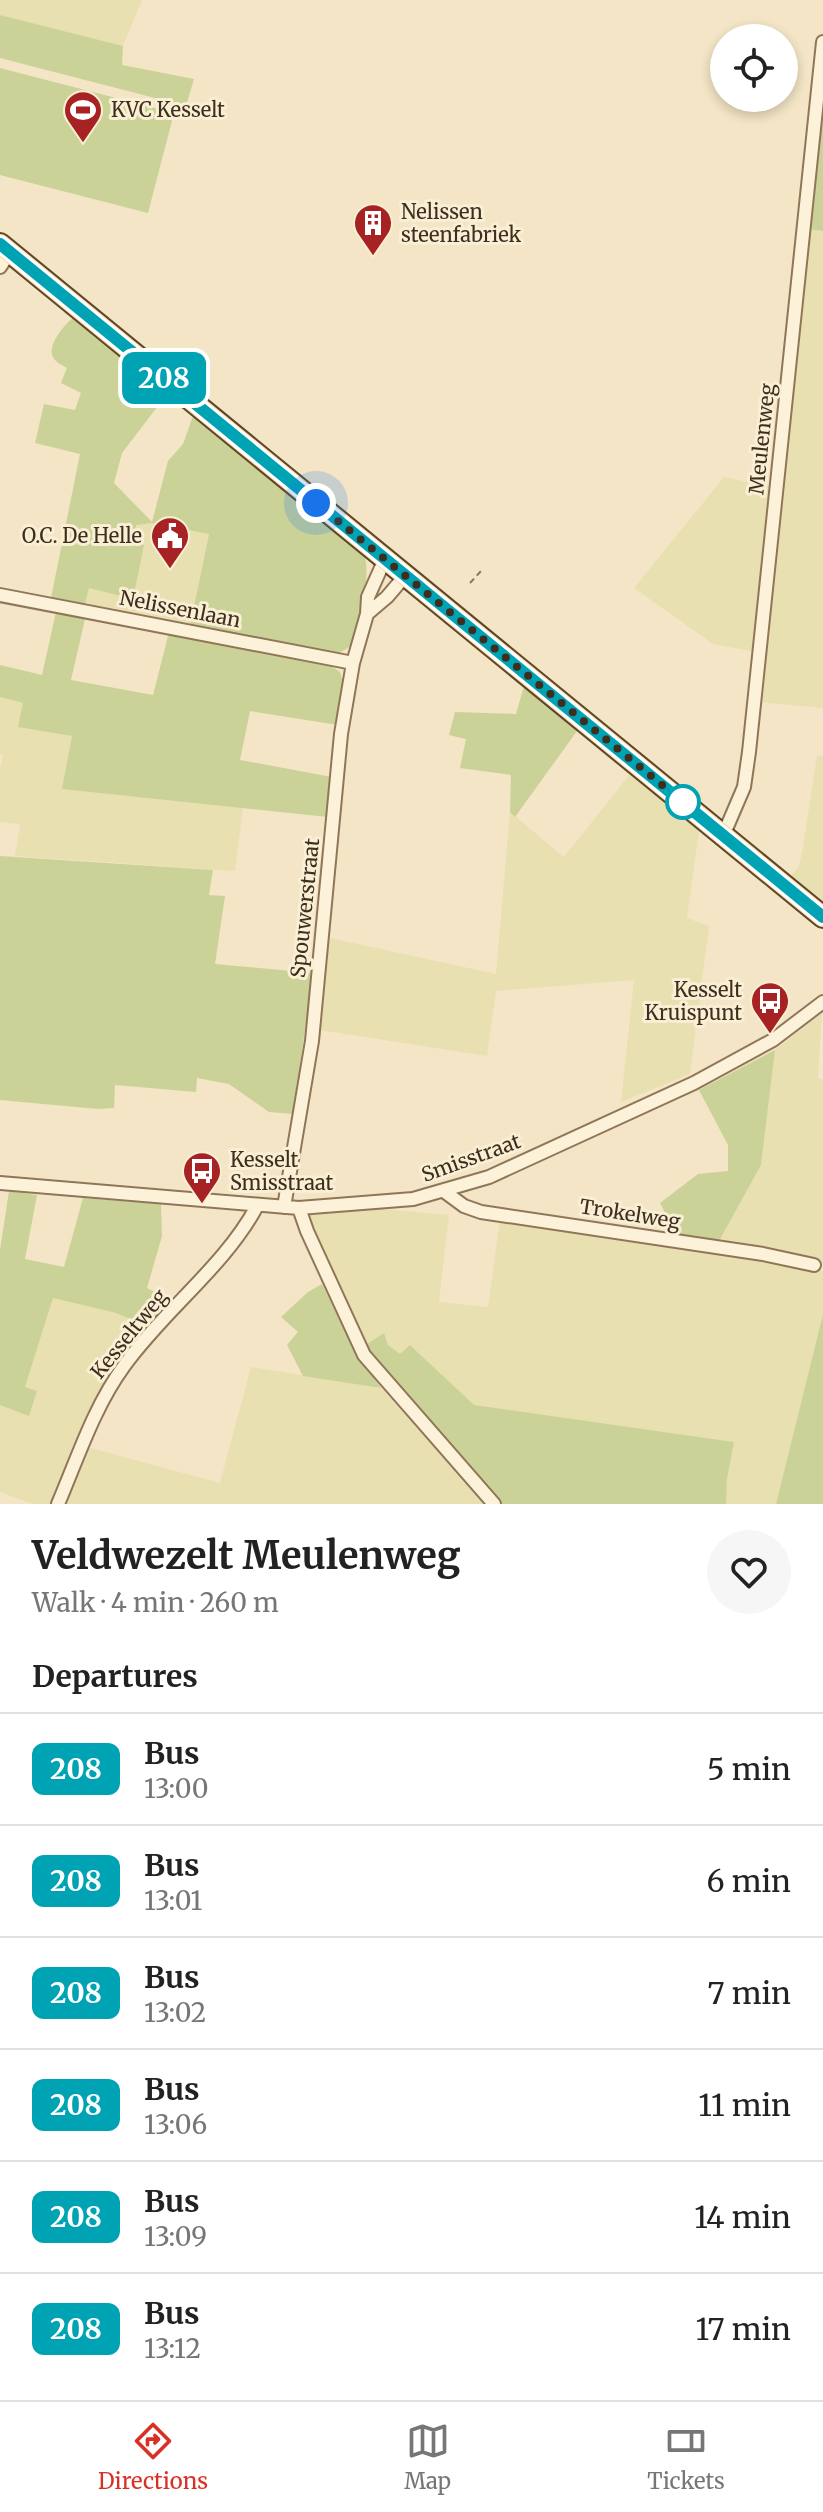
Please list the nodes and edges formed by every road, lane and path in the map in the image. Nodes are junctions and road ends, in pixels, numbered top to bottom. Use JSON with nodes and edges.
{"nodes":[{"id":1,"x":823,"y":42,"type":"edge"},
{"id":2,"x":3,"y":254,"type":"edge"},
{"id":3,"x":385,"y":559,"type":"junction"},
{"id":4,"x":481,"y":571,"type":"dead end"},
{"id":5,"x":405,"y":576,"type":"junction"},
{"id":6,"x":470,"y":583,"type":"dead end"},
{"id":7,"x":0,"y":595,"type":"edge"},
{"id":8,"x":367,"y":614,"type":"junction"},
{"id":9,"x":353,"y":663,"type":"junction"},
{"id":10,"x":723,"y":836,"type":"junction"},
{"id":11,"x":823,"y":917,"type":"edge"},
{"id":12,"x":823,"y":1002,"type":"edge"},
{"id":13,"x":0,"y":1183,"type":"edge"},
{"id":14,"x":445,"y":1192,"type":"junction"},
{"id":15,"x":257,"y":1206,"type":"junction"},
{"id":16,"x":284,"y":1207,"type":"junction"},
{"id":17,"x":299,"y":1208,"type":"junction"},
{"id":18,"x":814,"y":1265,"type":"dead end"},
{"id":19,"x":58,"y":1504,"type":"edge"},
{"id":20,"x":494,"y":1504,"type":"edge"}],
"edges":[{"from":1,"to":10,"type":"street","name":"Meulenweg"},
{"from":2,"to":3,"type":"main road"},
{"from":3,"to":5,"type":"main road"},
{"from":3,"to":8,"type":"street","name":"Spouwerstraat"},
{"from":4,"to":6,"type":"path"},
{"from":5,"to":8,"type":"street"},
{"from":5,"to":10,"type":"main road"},
{"from":7,"to":9,"type":"street","name":"Nelissenlaan"},
{"from":8,"to":9,"type":"street","name":"Spouwerstraat"},
{"from":9,"to":16,"type":"street","name":"Spouwerstraat"},
{"from":10,"to":11,"type":"main road"},
{"from":12,"to":14,"type":"street","name":"Smisstraat"},
{"from":13,"to":15,"type":"street","name":"Smisstraat"},
{"from":14,"to":17,"type":"street","name":"Smisstraat"},
{"from":14,"to":18,"type":"street","name":"Trokelweg"},
{"from":15,"to":16,"type":"street","name":"Smisstraat"},
{"from":15,"to":19,"type":"street","name":"Kesseltweg"},
{"from":16,"to":17,"type":"street","name":"Smisstraat"},
{"from":17,"to":20,"type":"street"}]}
